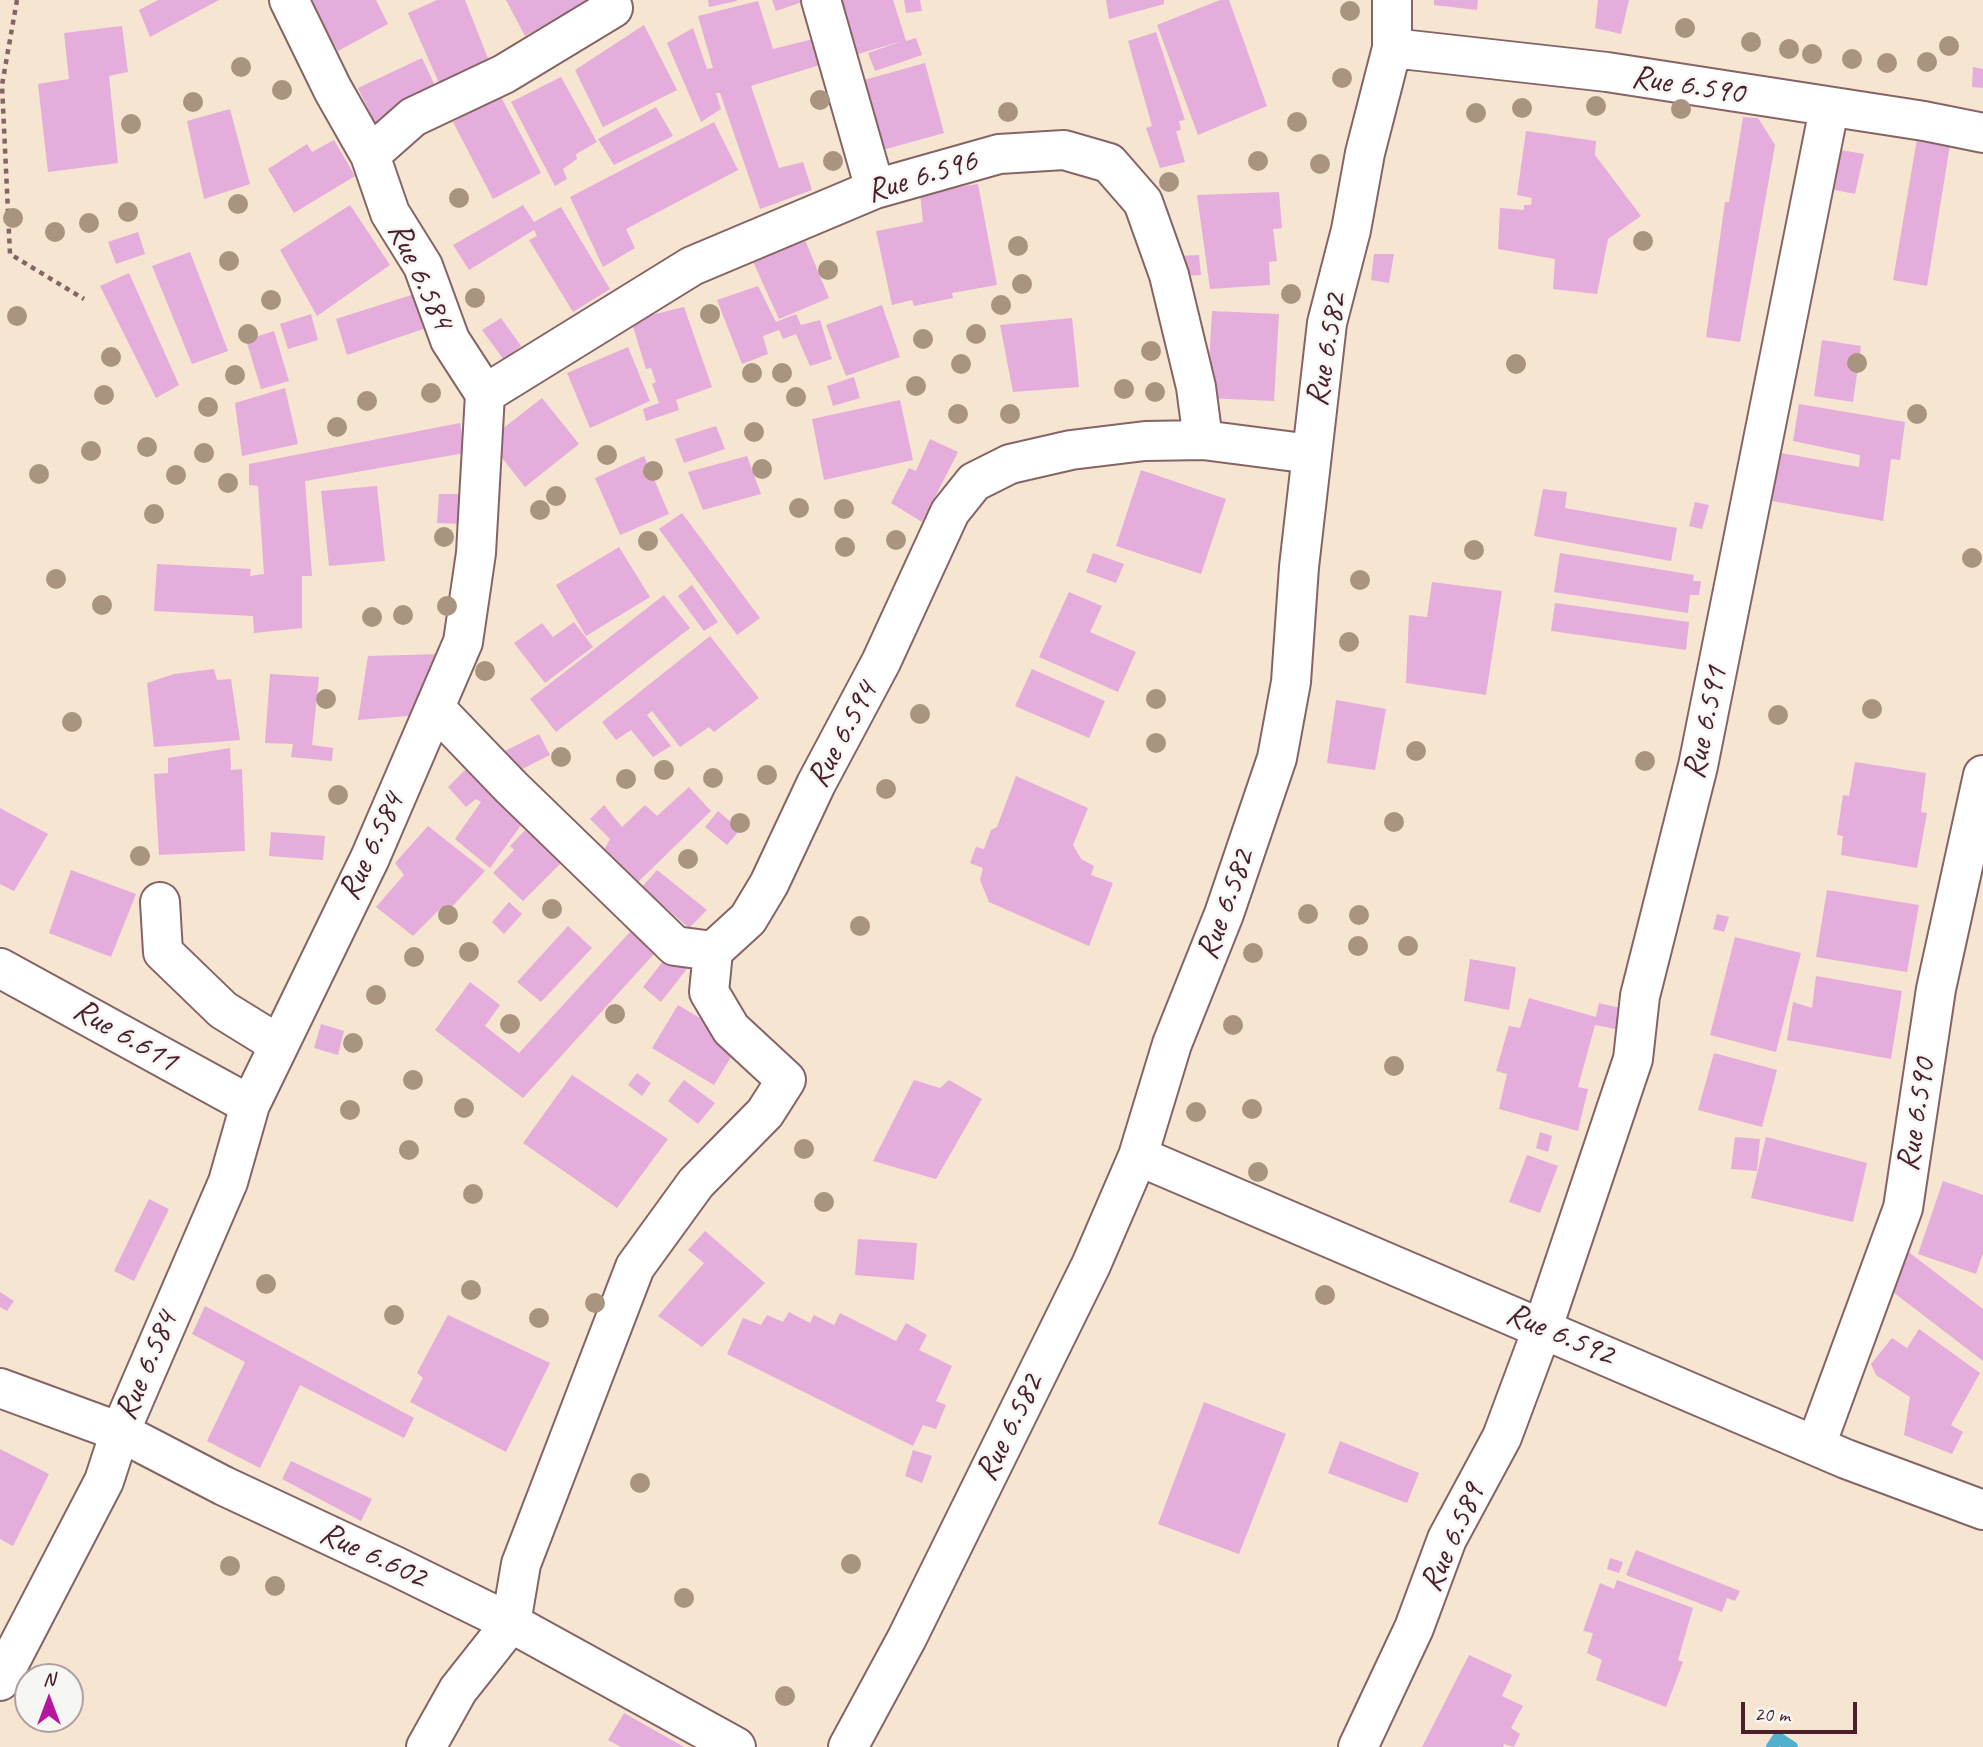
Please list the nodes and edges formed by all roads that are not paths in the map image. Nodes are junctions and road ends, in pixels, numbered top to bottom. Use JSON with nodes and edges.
{"nodes":[{"id":1,"x":289,"y":0,"type":"edge"},
{"id":2,"x":821,"y":0,"type":"edge"},
{"id":3,"x":1392,"y":0,"type":"edge"},
{"id":4,"x":613,"y":8,"type":"dead end"},
{"id":5,"x":1392,"y":48,"type":"junction"},
{"id":6,"x":1829,"y":109,"type":"junction"},
{"id":7,"x":1983,"y":133,"type":"edge"},
{"id":8,"x":370,"y":155,"type":"junction"},
{"id":9,"x":875,"y":189,"type":"junction"},
{"id":10,"x":485,"y":394,"type":"junction"},
{"id":11,"x":1203,"y":440,"type":"junction"},
{"id":12,"x":1311,"y":454,"type":"junction"},
{"id":13,"x":435,"y":708,"type":"junction"},
{"id":14,"x":1982,"y":795,"type":"edge"},
{"id":15,"x":160,"y":902,"type":"dead end"},
{"id":16,"x":713,"y":951,"type":"junction"},
{"id":17,"x":0,"y":968,"type":"edge"},
{"id":18,"x":278,"y":1044,"type":"junction"},
{"id":19,"x":250,"y":1104,"type":"junction"},
{"id":20,"x":1138,"y":1156,"type":"junction"},
{"id":21,"x":1543,"y":1327,"type":"junction"},
{"id":22,"x":0,"y":1388,"type":"edge"},
{"id":23,"x":120,"y":1432,"type":"junction"},
{"id":24,"x":1815,"y":1444,"type":"junction"},
{"id":25,"x":1983,"y":1510,"type":"edge"},
{"id":26,"x":511,"y":1623,"type":"junction"},
{"id":27,"x":0,"y":1681,"type":"edge"},
{"id":28,"x":426,"y":1747,"type":"edge"},
{"id":29,"x":736,"y":1747,"type":"edge"},
{"id":30,"x":848,"y":1747,"type":"edge"},
{"id":31,"x":1358,"y":1747,"type":"edge"}],
"edges":[{"from":1,"to":8,"type":"street","name":"Rue 6.584"},
{"from":2,"to":9,"type":"street"},
{"from":3,"to":5,"type":"street","name":"Rue 6.582"},
{"from":4,"to":8,"type":"street"},
{"from":5,"to":6,"type":"street","name":"Rue 6.590"},
{"from":5,"to":12,"type":"street","name":"Rue 6.582"},
{"from":6,"to":7,"type":"street","name":"Rue 6.590"},
{"from":6,"to":21,"type":"street","name":"Rue 6.591"},
{"from":8,"to":10,"type":"street","name":"Rue 6.584"},
{"from":9,"to":10,"type":"street","name":"Rue 6.596"},
{"from":9,"to":11,"type":"street","name":"Rue 6.596"},
{"from":10,"to":13,"type":"street","name":"Rue 6.584"},
{"from":11,"to":12,"type":"street","name":"Rue 6.594"},
{"from":11,"to":16,"type":"street","name":"Rue 6.594"},
{"from":12,"to":20,"type":"street","name":"Rue 6.582"},
{"from":13,"to":16,"type":"street"},
{"from":13,"to":18,"type":"street","name":"Rue 6.584"},
{"from":14,"to":24,"type":"street","name":"Rue 6.590"},
{"from":15,"to":18,"type":"street"},
{"from":16,"to":26,"type":"street"},
{"from":17,"to":19,"type":"street","name":"Rue 6.611"},
{"from":18,"to":19,"type":"street","name":"Rue 6.584"},
{"from":19,"to":23,"type":"street","name":"Rue 6.584"},
{"from":20,"to":21,"type":"street","name":"Rue 6.592"},
{"from":20,"to":30,"type":"street","name":"Rue 6.582"},
{"from":21,"to":24,"type":"street","name":"Rue 6.592"},
{"from":21,"to":31,"type":"street","name":"Rue 6.589"},
{"from":22,"to":23,"type":"street","name":"Rue 6.602"},
{"from":23,"to":26,"type":"street","name":"Rue 6.602"},
{"from":23,"to":27,"type":"street","name":"Rue 6.584"},
{"from":24,"to":25,"type":"street","name":"Rue 6.592"},
{"from":26,"to":28,"type":"street"},
{"from":26,"to":29,"type":"street","name":"Rue 6.602"}]}
